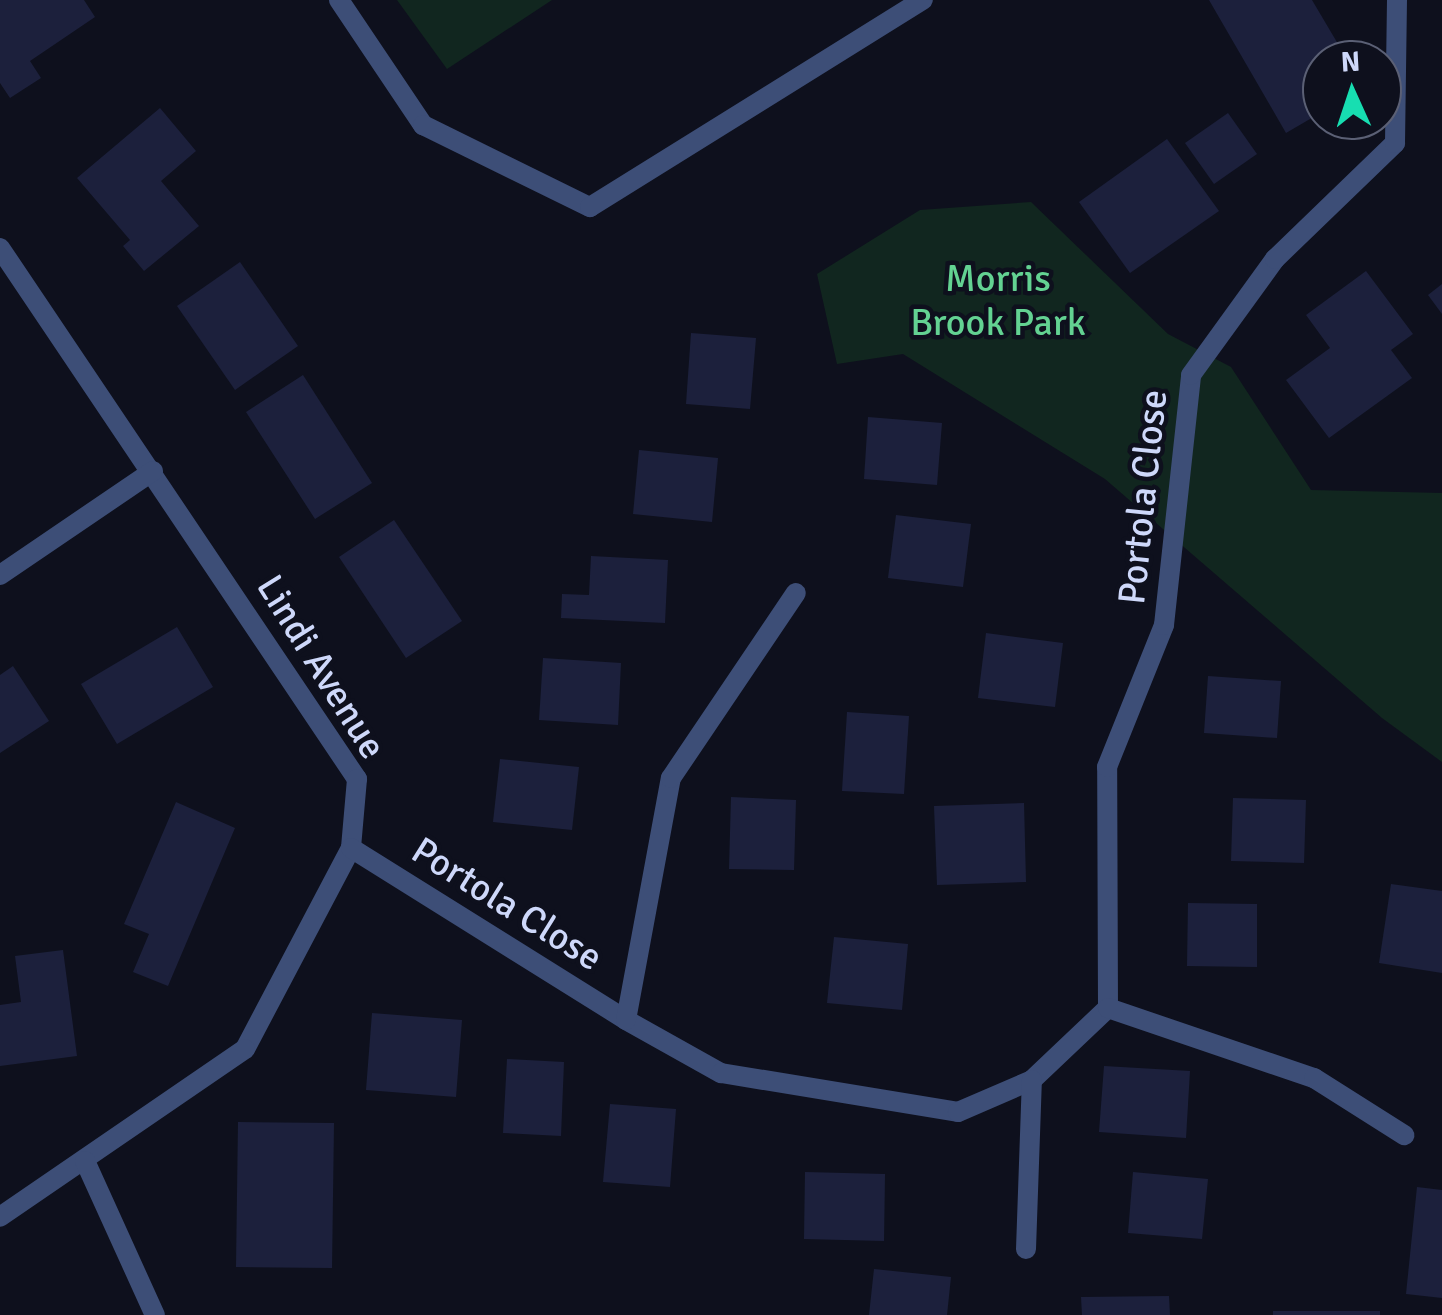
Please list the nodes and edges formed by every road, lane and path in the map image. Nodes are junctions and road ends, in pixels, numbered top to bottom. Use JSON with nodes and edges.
{"nodes":[{"id":1,"x":338,"y":0,"type":"edge"},
{"id":2,"x":922,"y":0,"type":"edge"},
{"id":3,"x":1397,"y":0,"type":"edge"},
{"id":4,"x":0,"y":248,"type":"edge"},
{"id":5,"x":153,"y":471,"type":"junction"},
{"id":6,"x":0,"y":574,"type":"edge"},
{"id":7,"x":796,"y":594,"type":"dead end"},
{"id":8,"x":351,"y":848,"type":"junction"},
{"id":9,"x":1108,"y":1008,"type":"junction"},
{"id":10,"x":626,"y":1020,"type":"junction"},
{"id":11,"x":1032,"y":1080,"type":"junction"},
{"id":12,"x":1404,"y":1135,"type":"dead end"},
{"id":13,"x":85,"y":1161,"type":"junction"},
{"id":14,"x":0,"y":1217,"type":"edge"},
{"id":15,"x":1026,"y":1249,"type":"dead end"},
{"id":16,"x":155,"y":1315,"type":"edge"}],
"edges":[{"from":1,"to":2,"type":"street"},
{"from":3,"to":9,"type":"street","name":"Portola Close"},
{"from":4,"to":5,"type":"street","name":"Lindi Avenue"},
{"from":5,"to":6,"type":"street"},
{"from":5,"to":8,"type":"street","name":"Lindi Avenue"},
{"from":7,"to":10,"type":"street","name":"Portola Close"},
{"from":8,"to":10,"type":"street","name":"Portola Close"},
{"from":8,"to":13,"type":"street","name":"Lindi Avenue"},
{"from":9,"to":11,"type":"street","name":"Portola Close"},
{"from":9,"to":12,"type":"street"},
{"from":10,"to":11,"type":"street","name":"Portola Close"},
{"from":11,"to":15,"type":"street"},
{"from":13,"to":14,"type":"street","name":"Lindi Avenue"},
{"from":13,"to":16,"type":"street"}]}
